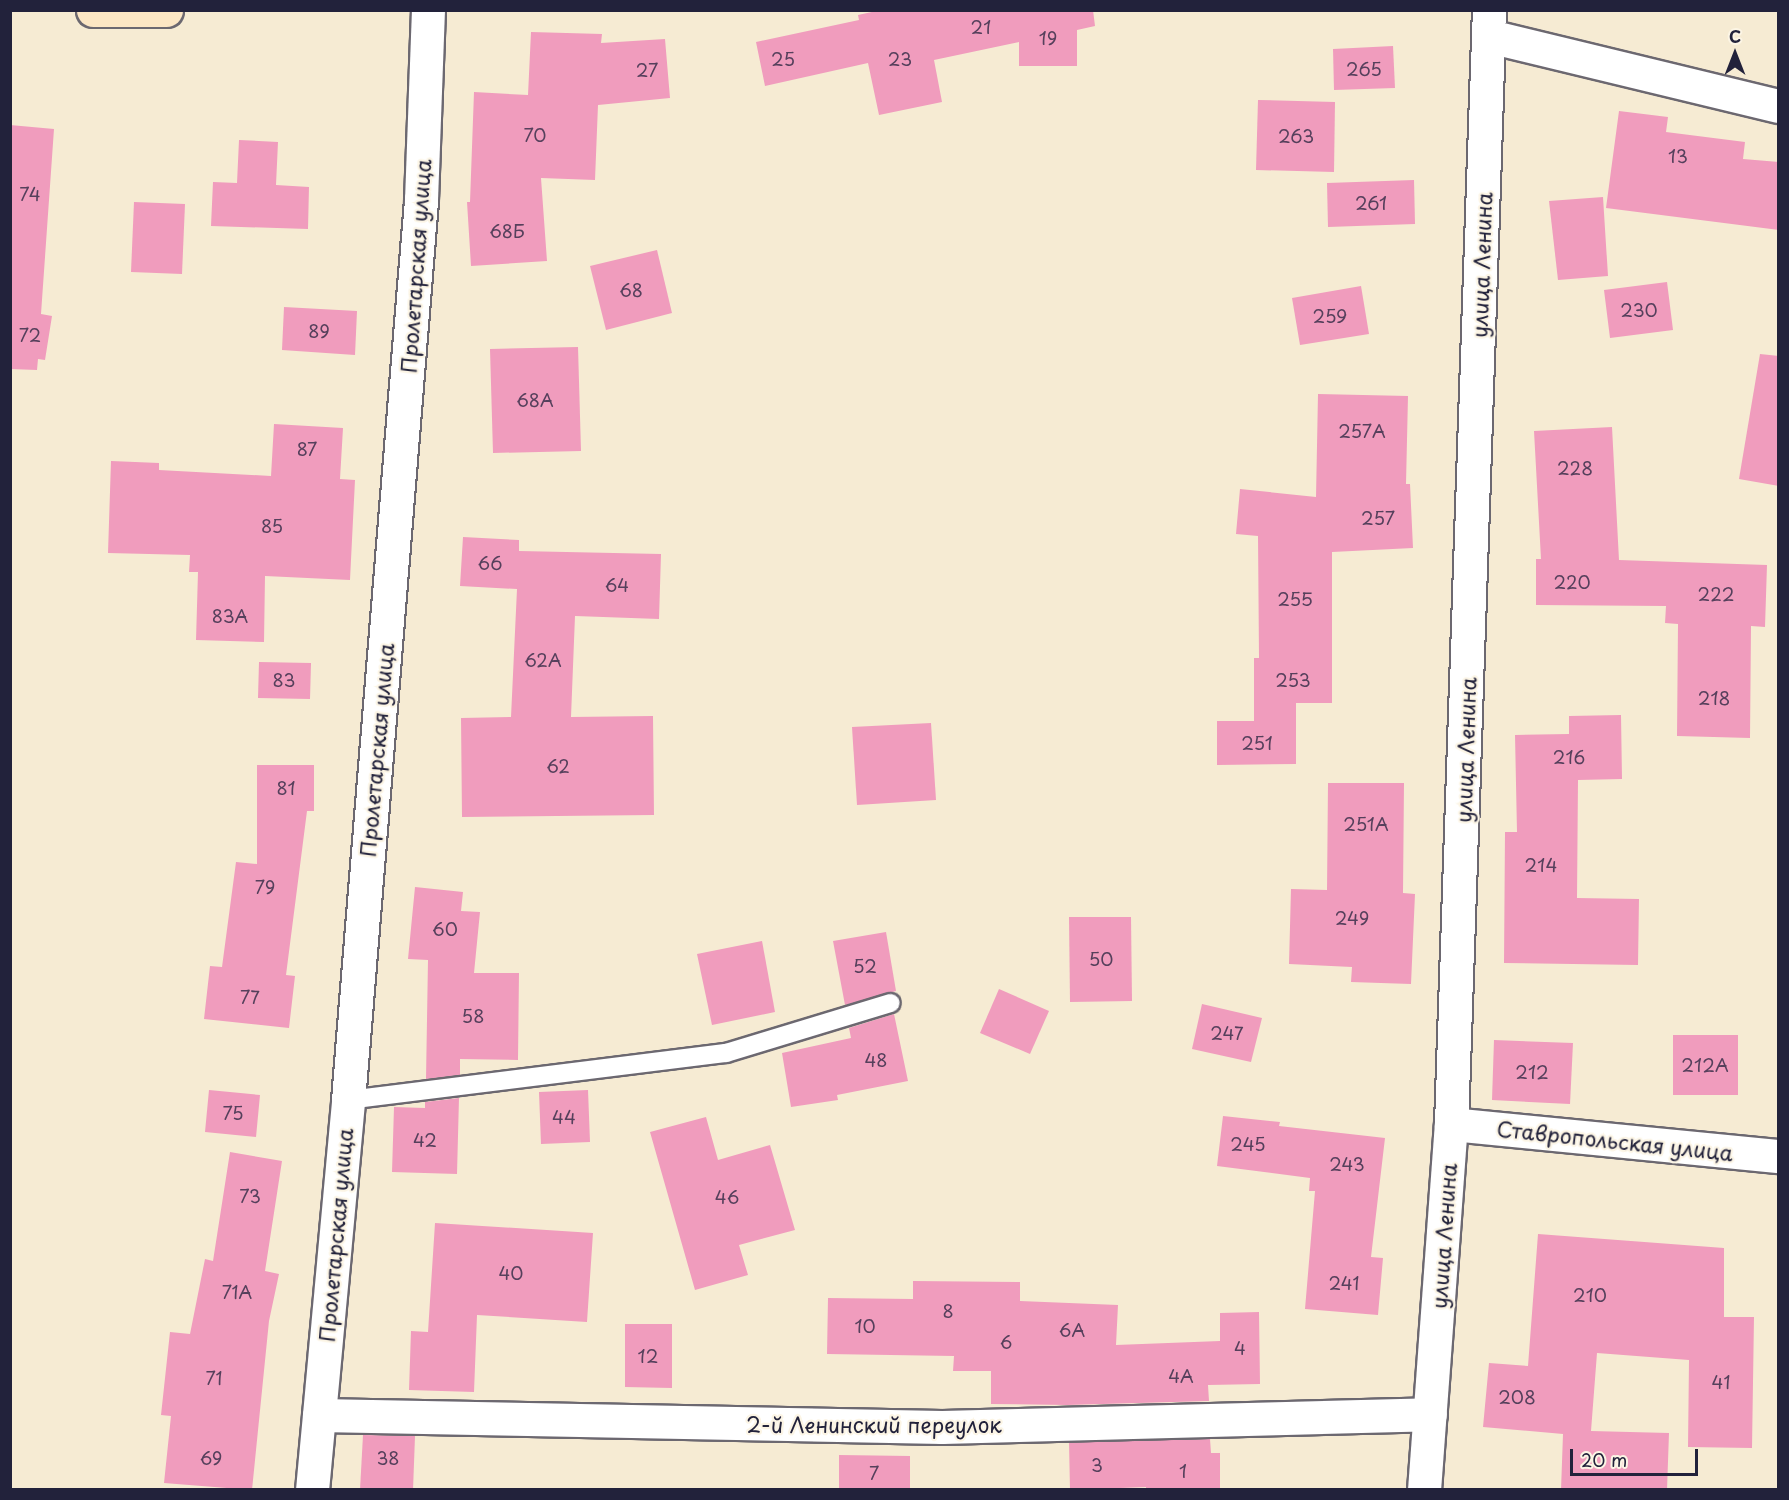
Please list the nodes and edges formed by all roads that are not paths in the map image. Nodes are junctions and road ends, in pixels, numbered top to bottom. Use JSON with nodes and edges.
{"nodes":[{"id":1,"x":93,"y":10,"type":"edge"},
{"id":2,"x":166,"y":10,"type":"edge"},
{"id":3,"x":428,"y":10,"type":"edge"},
{"id":4,"x":1489,"y":23,"type":"edge"},
{"id":5,"x":1779,"y":106,"type":"edge"},
{"id":6,"x":891,"y":1003,"type":"dead end"},
{"id":7,"x":348,"y":1100,"type":"junction"},
{"id":8,"x":1452,"y":1124,"type":"junction"},
{"id":9,"x":1779,"y":1156,"type":"edge"},
{"id":10,"x":1430,"y":1414,"type":"junction"},
{"id":11,"x":319,"y":1415,"type":"junction"},
{"id":12,"x":312,"y":1490,"type":"edge"},
{"id":13,"x":1424,"y":1490,"type":"edge"}],
"edges":[{"from":1,"to":2,"type":"main road"},
{"from":3,"to":7,"type":"street","name":"Пролетарская улица"},
{"from":4,"to":5,"type":"street"},
{"from":4,"to":8,"type":"street","name":"улица Ленина"},
{"from":6,"to":7,"type":"lane"},
{"from":7,"to":11,"type":"street","name":"Пролетарская улица"},
{"from":8,"to":9,"type":"street","name":"Ставропольская улица"},
{"from":8,"to":10,"type":"street","name":"улица Ленина"},
{"from":10,"to":11,"type":"street","name":"2-й Ленинский переулок"},
{"from":10,"to":13,"type":"street","name":"улица Ленина"},
{"from":11,"to":12,"type":"street","name":"Пролетарская улица"}]}
